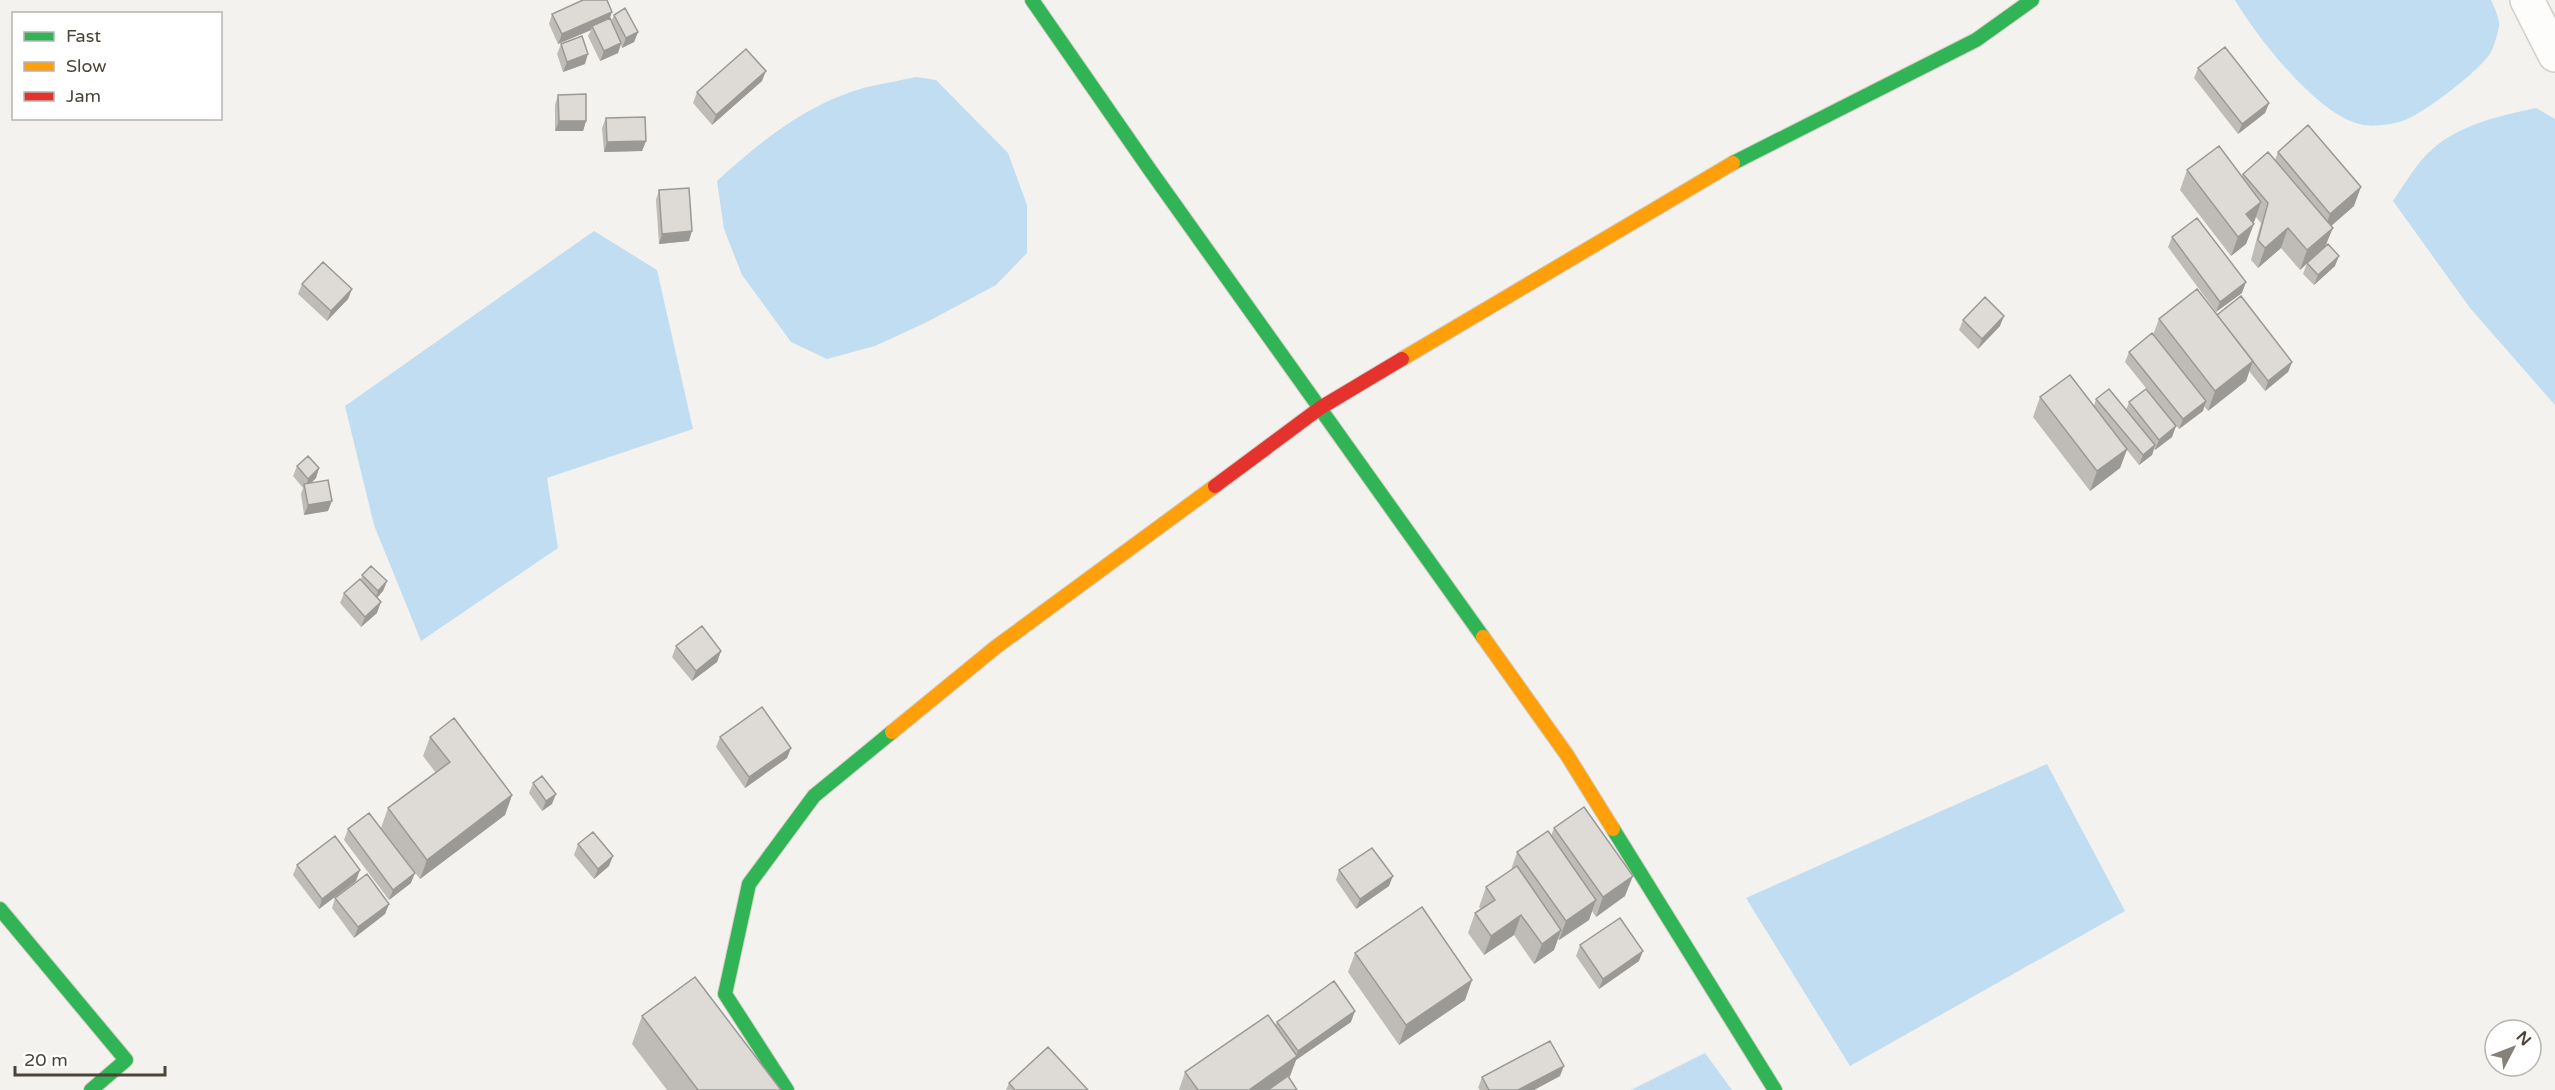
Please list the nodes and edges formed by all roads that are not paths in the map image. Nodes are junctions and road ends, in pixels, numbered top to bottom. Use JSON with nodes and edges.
{"nodes":[{"id":1,"x":1032,"y":0,"type":"edge"},
{"id":2,"x":2032,"y":0,"type":"edge"},
{"id":3,"x":2527,"y":0,"type":"edge"},
{"id":4,"x":2555,"y":55,"type":"edge"},
{"id":5,"x":1320,"y":408,"type":"junction"},
{"id":6,"x":0,"y":909,"type":"edge"},
{"id":7,"x":91,"y":1090,"type":"edge"},
{"id":8,"x":787,"y":1090,"type":"edge"},
{"id":9,"x":1775,"y":1090,"type":"edge"}],
"edges":[{"from":1,"to":5,"type":"street"},
{"from":2,"to":5,"type":"street"},
{"from":3,"to":4,"type":"street"},
{"from":5,"to":8,"type":"street"},
{"from":5,"to":9,"type":"street"},
{"from":6,"to":7,"type":"street"}]}
